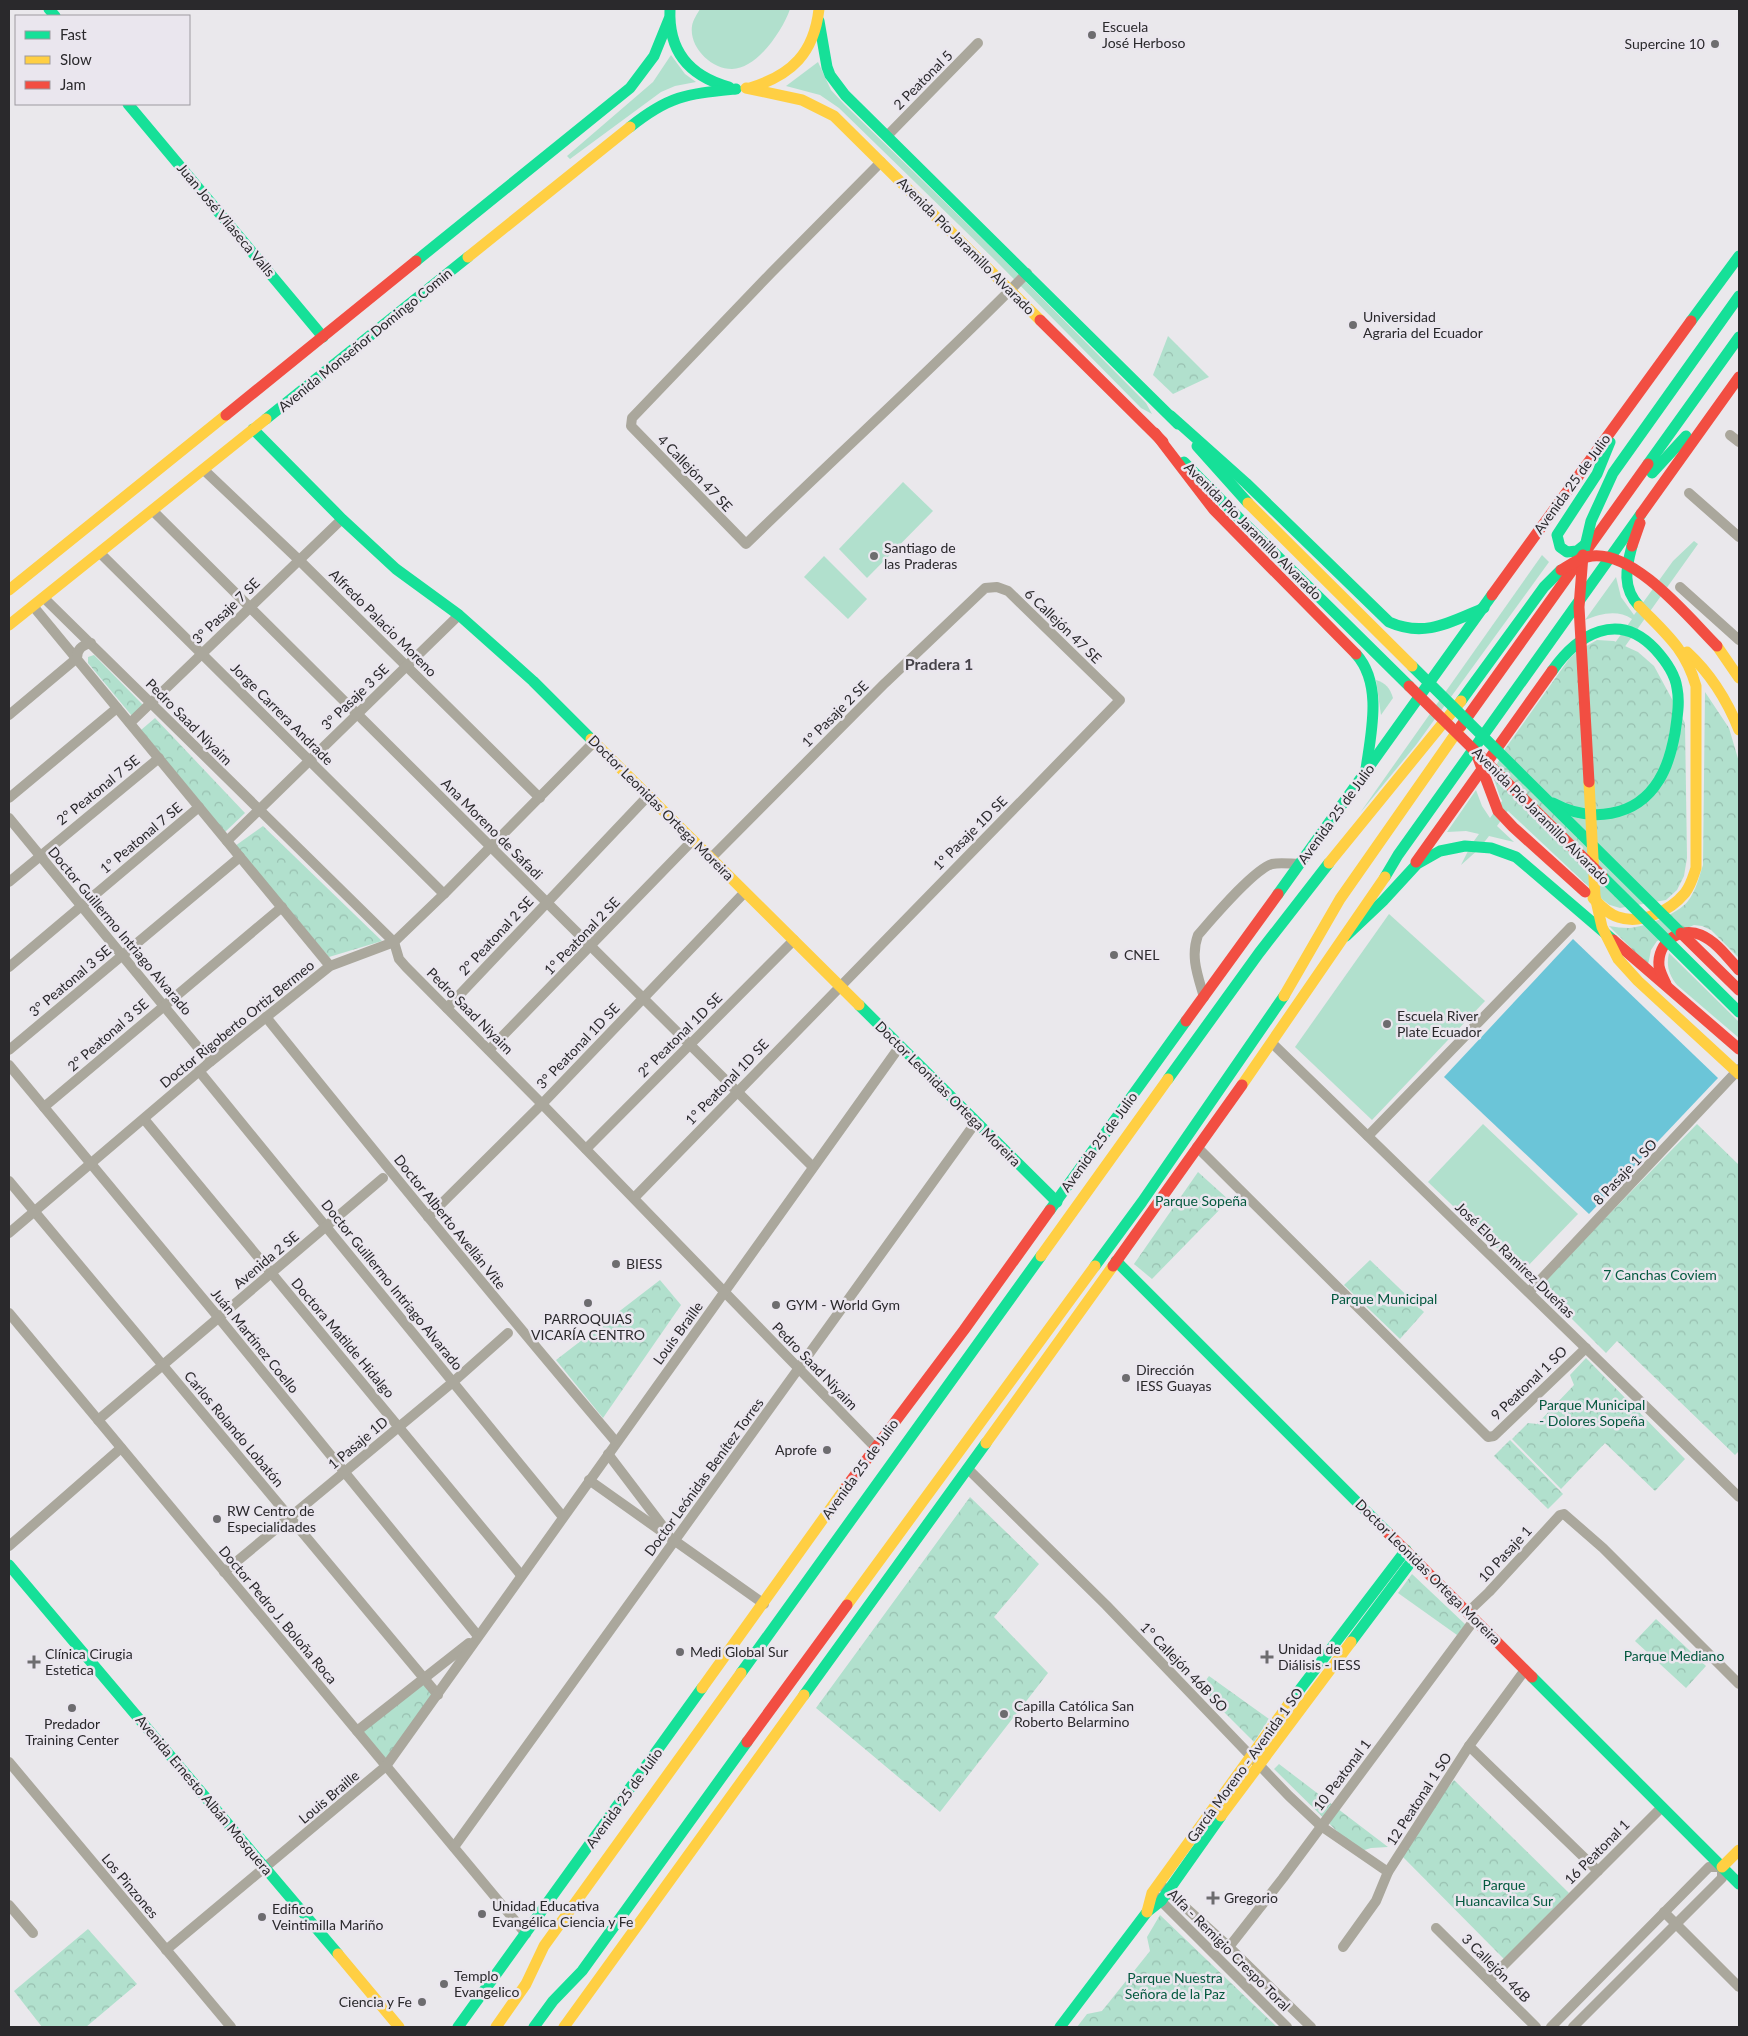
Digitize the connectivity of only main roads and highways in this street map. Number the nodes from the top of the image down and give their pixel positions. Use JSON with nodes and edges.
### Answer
{"nodes":[{"id":1,"x":819,"y":9,"type":"edge"},
{"id":2,"x":670,"y":14,"type":"edge"},
{"id":3,"x":819,"y":21,"type":"junction"},
{"id":4,"x":741,"y":89,"type":"junction"},
{"id":5,"x":129,"y":105,"type":"edge"},
{"id":6,"x":1739,"y":256,"type":"edge"},
{"id":7,"x":1739,"y":296,"type":"edge"},
{"id":8,"x":323,"y":337,"type":"junction"},
{"id":9,"x":1739,"y":337,"type":"edge"},
{"id":10,"x":1739,"y":377,"type":"edge"},
{"id":11,"x":1727,"y":392,"type":"junction"},
{"id":12,"x":1171,"y":416,"type":"junction"},
{"id":13,"x":1619,"y":419,"type":"junction"},
{"id":14,"x":254,"y":429,"type":"junction"},
{"id":15,"x":1155,"y":433,"type":"junction"},
{"id":16,"x":1647,"y":505,"type":"junction"},
{"id":17,"x":1609,"y":519,"type":"junction"},
{"id":18,"x":9,"y":590,"type":"edge"},
{"id":19,"x":1484,"y":608,"type":"junction"},
{"id":20,"x":9,"y":625,"type":"edge"},
{"id":21,"x":1676,"y":643,"type":"junction"},
{"id":22,"x":1739,"y":678,"type":"edge"},
{"id":23,"x":1739,"y":730,"type":"edge"},
{"id":24,"x":1471,"y":747,"type":"junction"},
{"id":25,"x":1365,"y":773,"type":"junction"},
{"id":26,"x":1544,"y":798,"type":"junction"},
{"id":27,"x":1300,"y":864,"type":"junction"},
{"id":28,"x":1403,"y":878,"type":"junction"},
{"id":29,"x":1346,"y":936,"type":"junction"},
{"id":30,"x":1259,"y":953,"type":"junction"},
{"id":31,"x":1739,"y":970,"type":"edge"},
{"id":32,"x":1739,"y":990,"type":"edge"},
{"id":33,"x":1672,"y":992,"type":"junction"},
{"id":34,"x":1280,"y":1003,"type":"junction"},
{"id":35,"x":1739,"y":1012,"type":"edge"},
{"id":36,"x":1739,"y":1049,"type":"edge"},
{"id":37,"x":1739,"y":1074,"type":"edge"},
{"id":38,"x":1056,"y":1202,"type":"junction"},
{"id":39,"x":1116,"y":1261,"type":"junction"},
{"id":40,"x":1012,"y":1297,"type":"junction"},
{"id":41,"x":964,"y":1330,"type":"junction"},
{"id":42,"x":858,"y":1472,"type":"junction"},
{"id":43,"x":936,"y":1484,"type":"junction"},
{"id":44,"x":826,"y":1553,"type":"junction"},
{"id":45,"x":1410,"y":1554,"type":"junction"},
{"id":46,"x":9,"y":1565,"type":"edge"},
{"id":47,"x":899,"y":1565,"type":"junction"},
{"id":48,"x":674,"y":1764,"type":"junction"},
{"id":49,"x":731,"y":1797,"type":"junction"},
{"id":50,"x":622,"y":1800,"type":"junction"},
{"id":51,"x":688,"y":1822,"type":"junction"},
{"id":52,"x":1739,"y":1850,"type":"edge"},
{"id":53,"x":1722,"y":1867,"type":"junction"},
{"id":54,"x":1739,"y":1884,"type":"edge"},
{"id":55,"x":1160,"y":1892,"type":"junction"},
{"id":56,"x":460,"y":2025,"type":"edge"},
{"id":57,"x":399,"y":2027,"type":"edge"},
{"id":58,"x":496,"y":2027,"type":"edge"},
{"id":59,"x":534,"y":2027,"type":"edge"},
{"id":60,"x":564,"y":2027,"type":"edge"},
{"id":61,"x":1060,"y":2027,"type":"edge"}],
"edges":[{"from":1,"to":3,"type":"main road"},
{"from":2,"to":4,"type":"main road"},
{"from":2,"to":8,"type":"main road","name":"Avenida Monseñor Domingo Comin"},
{"from":3,"to":4,"type":"main road"},
{"from":3,"to":12,"type":"main road","name":"Avenida Pío Jaramillo Alvarado"},
{"from":4,"to":14,"type":"main road","name":"Avenida Monseñor Domingo Comin"},
{"from":4,"to":15,"type":"main road","name":"Avenida Pío Jaramillo Alvarado"},
{"from":5,"to":8,"type":"main road","name":"Juan José Vilaseca Valls"},
{"from":6,"to":13,"type":"main road","name":"Avenida 25 de Julio"},
{"from":7,"to":37,"type":"main road","bridge":true},
{"from":8,"to":18,"type":"main road","name":"Avenida Monseñor Domingo Comin"},
{"from":9,"to":17,"type":"main road"},
{"from":10,"to":11,"type":"main road"},
{"from":11,"to":16,"type":"main road"},
{"from":11,"to":17,"type":"main road"},
{"from":12,"to":19,"type":"main road"},
{"from":12,"to":26,"type":"main road","name":"Avenida Pío Jaramillo Alvarado","bridge":true},
{"from":13,"to":17,"type":"main road"},
{"from":13,"to":19,"type":"main road","name":"Avenida 25 de Julio"},
{"from":14,"to":20,"type":"main road","name":"Avenida Monseñor Domingo Comin"},
{"from":14,"to":38,"type":"main road","name":"Doctor Leonidas Ortega Moreira"},
{"from":15,"to":24,"type":"main road","name":"Avenida Pío Jaramillo Alvarado","bridge":true},
{"from":15,"to":25,"type":"main road"},
{"from":16,"to":21,"type":"main road"},
{"from":16,"to":29,"type":"main road"},
{"from":17,"to":34,"type":"main road"},
{"from":19,"to":25,"type":"main road","name":"Avenida 25 de Julio"},
{"from":21,"to":23,"type":"main road"},
{"from":21,"to":24,"type":"main road","bridge":true},
{"from":22,"to":30,"type":"main road","name":"Avenida 25 de Julio","bridge":true},
{"from":24,"to":35,"type":"main road","name":"Avenida Pío Jaramillo Alvarado","bridge":true},
{"from":25,"to":27,"type":"main road","name":"Avenida 25 de Julio"},
{"from":26,"to":28,"type":"main road","bridge":true},
{"from":26,"to":32,"type":"main road","name":"Avenida Pío Jaramillo Alvarado","bridge":true},
{"from":27,"to":30,"type":"main road"},
{"from":27,"to":38,"type":"main road","name":"Avenida 25 de Julio"},
{"from":28,"to":29,"type":"main road"},
{"from":28,"to":33,"type":"main road"},
{"from":29,"to":34,"type":"main road"},
{"from":29,"to":39,"type":"main road"},
{"from":30,"to":40,"type":"main road","name":"Avenida 25 de Julio"},
{"from":31,"to":33,"type":"main road"},
{"from":33,"to":36,"type":"main road"},
{"from":34,"to":43,"type":"main road"},
{"from":38,"to":41,"type":"main road","name":"Avenida 25 de Julio"},
{"from":39,"to":45,"type":"main road","name":"Doctor Leonidas Ortega Moreira"},
{"from":39,"to":47,"type":"main road"},
{"from":40,"to":41,"type":"main road"},
{"from":40,"to":44,"type":"main road","name":"Avenida 25 de Julio"},
{"from":41,"to":42,"type":"main road","name":"Avenida 25 de Julio"},
{"from":42,"to":44,"type":"main road"},
{"from":42,"to":50,"type":"main road","name":"Avenida 25 de Julio"},
{"from":43,"to":47,"type":"main road"},
{"from":43,"to":51,"type":"main road"},
{"from":44,"to":48,"type":"main road","name":"Avenida 25 de Julio"},
{"from":45,"to":53,"type":"main road","name":"Doctor Leonidas Ortega Moreira"},
{"from":45,"to":55,"type":"main road","name":"García Moreno - Avenida 1 SO"},
{"from":45,"to":55,"type":"main road","name":"García Moreno - Avenida 1 SO"},
{"from":46,"to":57,"type":"main road","name":"Avenida Ernesto Albán Mosquera"},
{"from":47,"to":49,"type":"main road"},
{"from":48,"to":50,"type":"main road"},
{"from":48,"to":58,"type":"main road","name":"Avenida 25 de Julio"},
{"from":49,"to":51,"type":"main road"},
{"from":49,"to":60,"type":"main road"},
{"from":50,"to":56,"type":"main road","name":"Avenida 25 de Julio"},
{"from":51,"to":59,"type":"main road"},
{"from":52,"to":53,"type":"main road"},
{"from":53,"to":54,"type":"main road","name":"Doctor Leonidas Ortega Moreira"},
{"from":55,"to":61,"type":"main road","name":"García Moreno - Avenida 1 SO"}]}
